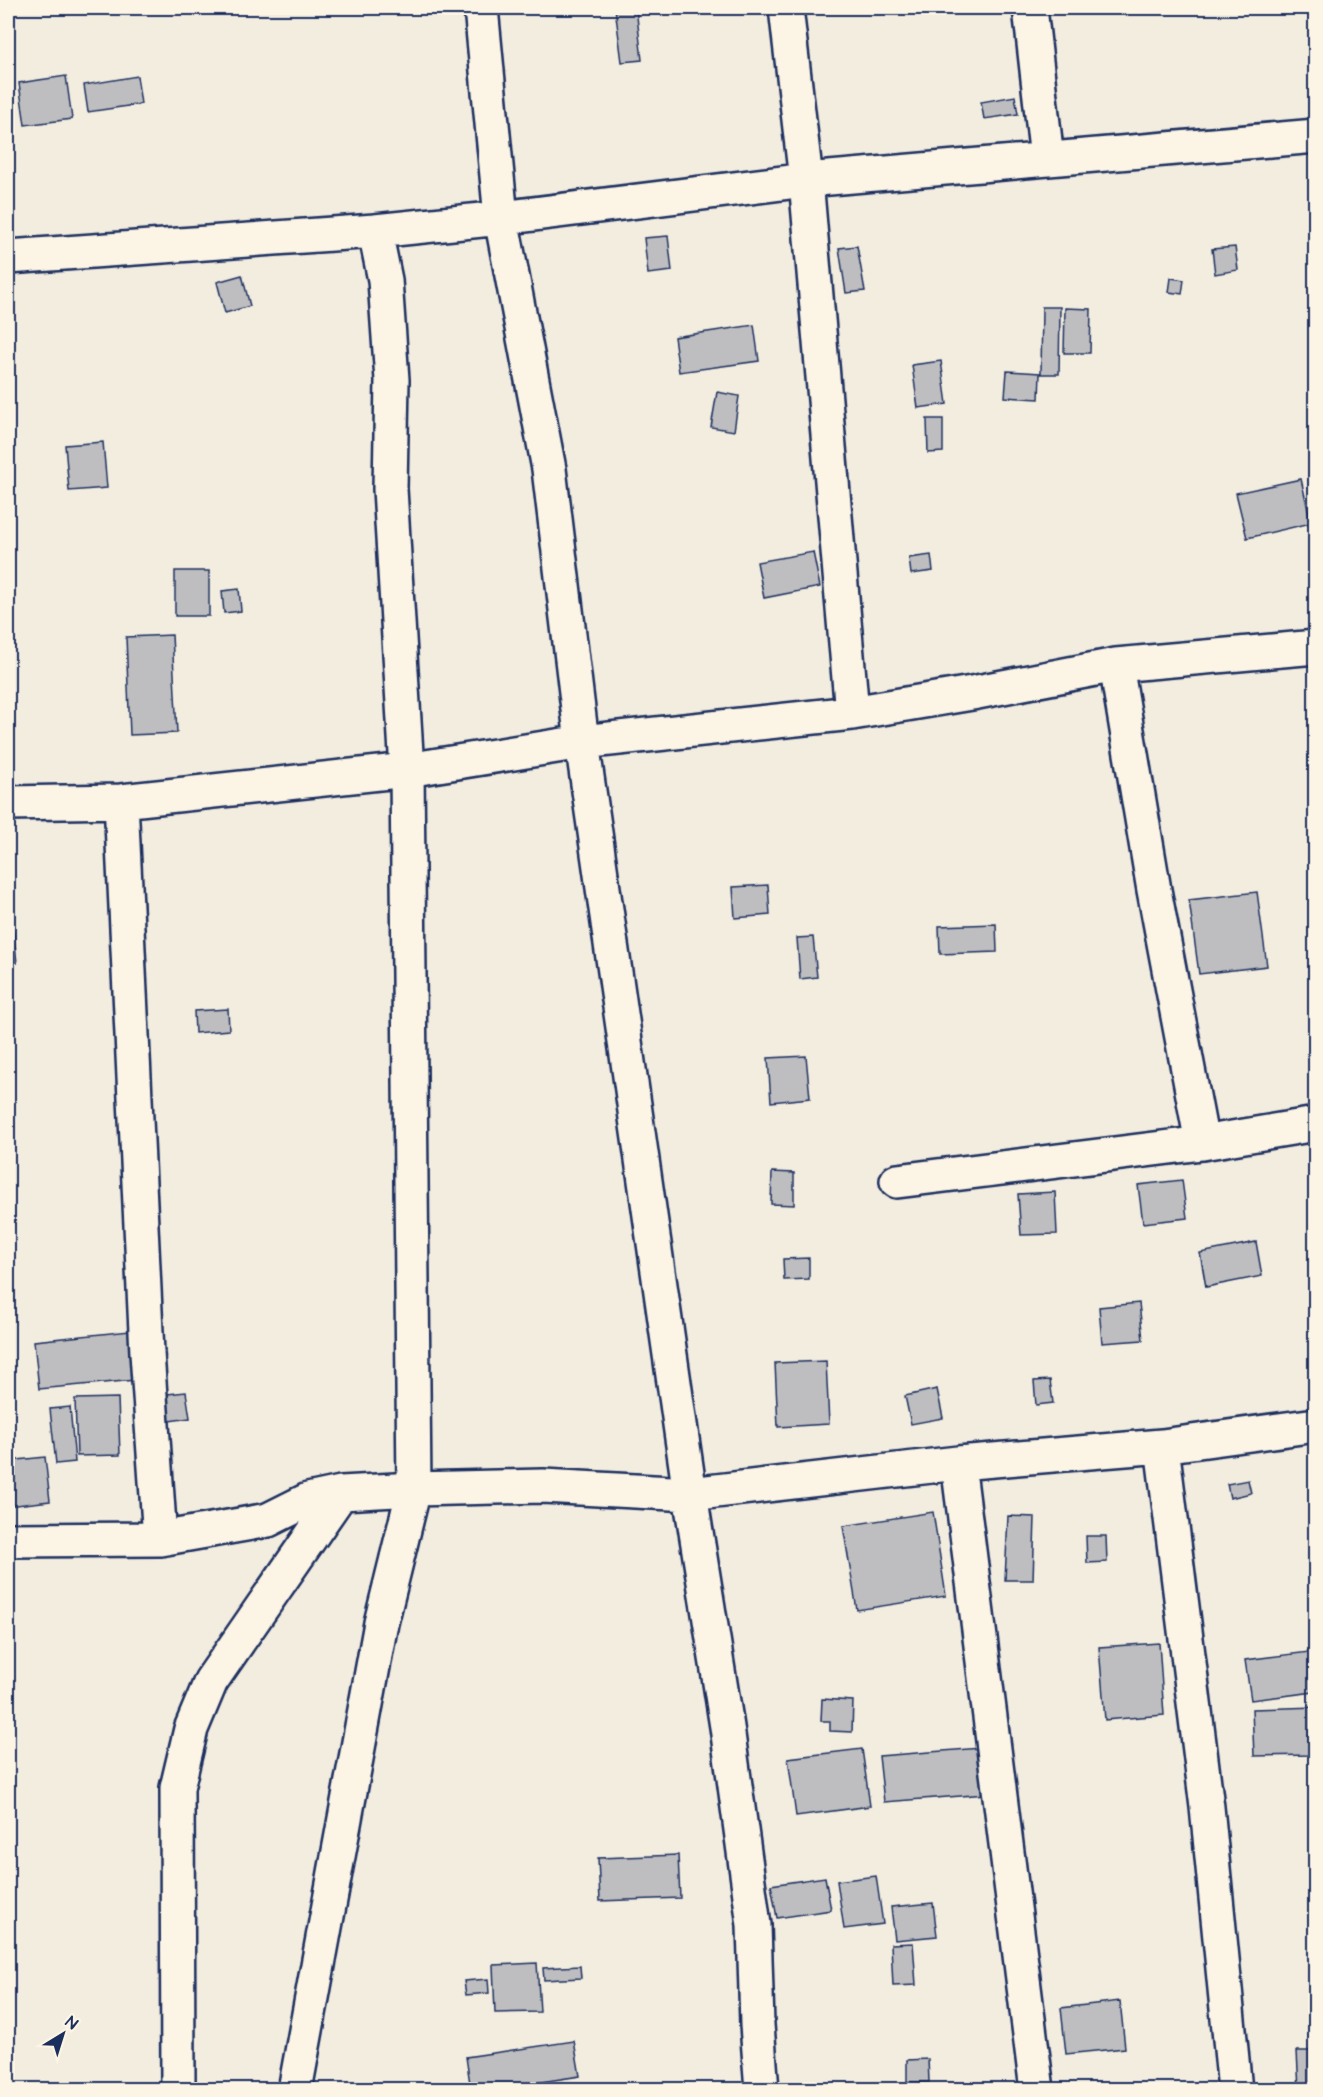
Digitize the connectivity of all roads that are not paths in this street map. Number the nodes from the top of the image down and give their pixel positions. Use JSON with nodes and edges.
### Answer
{"nodes":[{"id":1,"x":481,"y":8,"type":"edge"},
{"id":2,"x":786,"y":8,"type":"edge"},
{"id":3,"x":1030,"y":8,"type":"edge"},
{"id":4,"x":1316,"y":136,"type":"edge"},
{"id":5,"x":1047,"y":159,"type":"junction"},
{"id":6,"x":806,"y":180,"type":"junction"},
{"id":7,"x":501,"y":218,"type":"junction"},
{"id":8,"x":375,"y":231,"type":"junction"},
{"id":9,"x":8,"y":257,"type":"edge"},
{"id":10,"x":1316,"y":647,"type":"edge"},
{"id":11,"x":1116,"y":665,"type":"junction"},
{"id":12,"x":852,"y":713,"type":"junction"},
{"id":13,"x":582,"y":742,"type":"junction"},
{"id":14,"x":406,"y":770,"type":"junction"},
{"id":15,"x":121,"y":801,"type":"junction"},
{"id":16,"x":8,"y":803,"type":"edge"},
{"id":17,"x":1316,"y":1124,"type":"edge"},
{"id":18,"x":1202,"y":1143,"type":"junction"},
{"id":19,"x":897,"y":1181,"type":"dead end"},
{"id":20,"x":1316,"y":1425,"type":"edge"},
{"id":21,"x":1162,"y":1446,"type":"junction"},
{"id":22,"x":958,"y":1463,"type":"junction"},
{"id":23,"x":414,"y":1489,"type":"junction"},
{"id":24,"x":341,"y":1493,"type":"junction"},
{"id":25,"x":690,"y":1494,"type":"junction"},
{"id":26,"x":160,"y":1539,"type":"junction"},
{"id":27,"x":8,"y":1540,"type":"edge"},
{"id":28,"x":178,"y":2090,"type":"edge"},
{"id":29,"x":295,"y":2090,"type":"edge"},
{"id":30,"x":762,"y":2090,"type":"edge"},
{"id":31,"x":1037,"y":2090,"type":"edge"},
{"id":32,"x":1234,"y":2090,"type":"edge"}],
"edges":[{"from":1,"to":7,"type":"street"},
{"from":2,"to":6,"type":"street"},
{"from":3,"to":5,"type":"street"},
{"from":4,"to":5,"type":"street"},
{"from":5,"to":6,"type":"street"},
{"from":6,"to":7,"type":"street"},
{"from":6,"to":12,"type":"street"},
{"from":7,"to":8,"type":"street"},
{"from":7,"to":13,"type":"street"},
{"from":8,"to":9,"type":"street"},
{"from":8,"to":14,"type":"street"},
{"from":10,"to":11,"type":"street"},
{"from":11,"to":12,"type":"street"},
{"from":11,"to":18,"type":"street"},
{"from":12,"to":13,"type":"street"},
{"from":13,"to":14,"type":"street"},
{"from":13,"to":25,"type":"street"},
{"from":14,"to":15,"type":"street"},
{"from":14,"to":23,"type":"street"},
{"from":15,"to":16,"type":"street"},
{"from":15,"to":26,"type":"street"},
{"from":17,"to":18,"type":"street"},
{"from":18,"to":19,"type":"street"},
{"from":20,"to":21,"type":"street"},
{"from":21,"to":22,"type":"street"},
{"from":21,"to":32,"type":"street"},
{"from":22,"to":25,"type":"street"},
{"from":22,"to":31,"type":"street"},
{"from":23,"to":24,"type":"street"},
{"from":23,"to":25,"type":"street"},
{"from":23,"to":29,"type":"street"},
{"from":24,"to":26,"type":"street"},
{"from":24,"to":28,"type":"street"},
{"from":25,"to":30,"type":"street"},
{"from":26,"to":27,"type":"street"}]}
